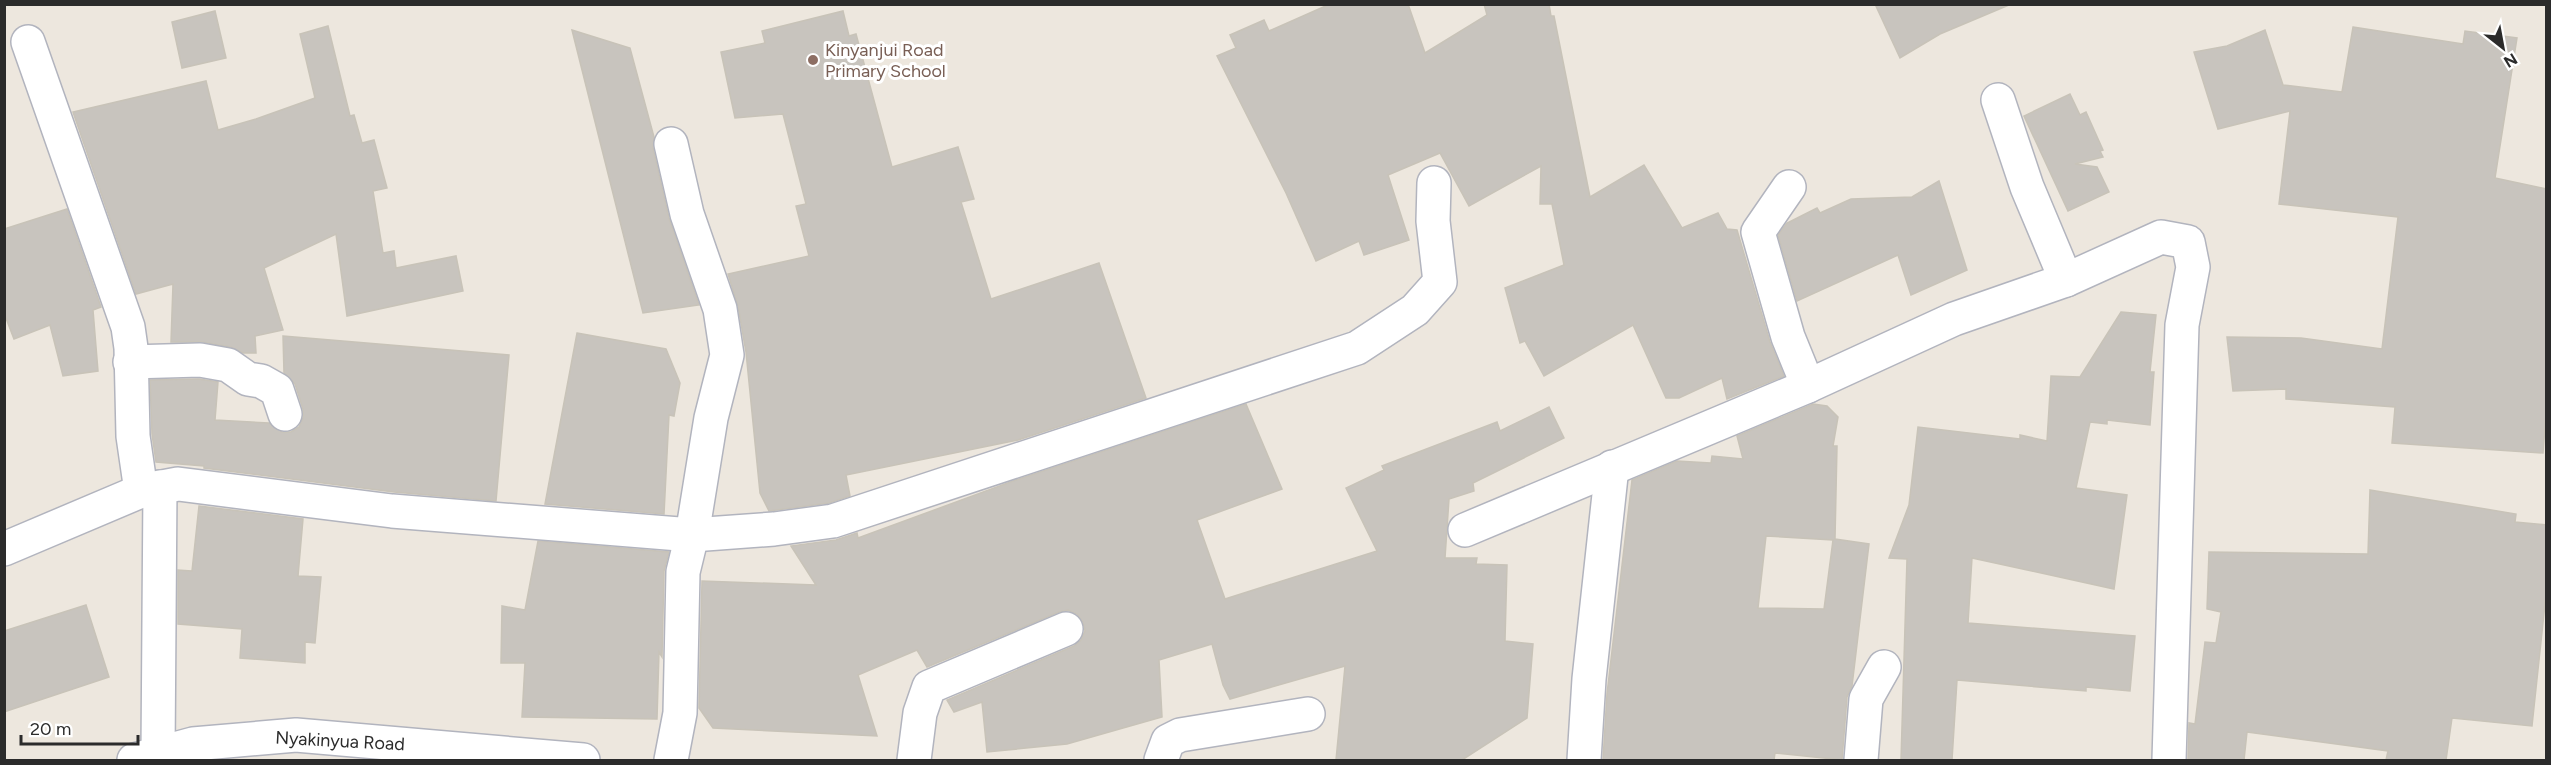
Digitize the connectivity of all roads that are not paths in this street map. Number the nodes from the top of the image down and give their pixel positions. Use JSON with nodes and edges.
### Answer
{"nodes":[{"id":1,"x":28,"y":42,"type":"dead end"},
{"id":2,"x":1998,"y":100,"type":"dead end"},
{"id":3,"x":671,"y":144,"type":"dead end"},
{"id":4,"x":1434,"y":183,"type":"dead end"},
{"id":5,"x":1789,"y":187,"type":"dead end"},
{"id":6,"x":2066,"y":280,"type":"junction"},
{"id":7,"x":130,"y":362,"type":"junction"},
{"id":8,"x":1808,"y":386,"type":"junction"},
{"id":9,"x":285,"y":414,"type":"dead end"},
{"id":10,"x":1612,"y":467,"type":"junction"},
{"id":11,"x":150,"y":489,"type":"junction"},
{"id":12,"x":1465,"y":530,"type":"dead end"},
{"id":13,"x":692,"y":535,"type":"junction"},
{"id":14,"x":4,"y":549,"type":"edge"},
{"id":15,"x":1066,"y":629,"type":"dead end"},
{"id":16,"x":1884,"y":667,"type":"dead end"},
{"id":17,"x":1308,"y":714,"type":"dead end"},
{"id":18,"x":146,"y":757,"type":"edge"},
{"id":19,"x":583,"y":760,"type":"edge"},
{"id":20,"x":670,"y":760,"type":"edge"},
{"id":21,"x":914,"y":760,"type":"edge"},
{"id":22,"x":1161,"y":760,"type":"edge"},
{"id":23,"x":1584,"y":760,"type":"edge"},
{"id":24,"x":1860,"y":760,"type":"edge"},
{"id":25,"x":2169,"y":760,"type":"edge"}],
"edges":[{"from":1,"to":7,"type":"street"},
{"from":2,"to":6,"type":"street"},
{"from":3,"to":13,"type":"street"},
{"from":4,"to":13,"type":"street"},
{"from":5,"to":8,"type":"street"},
{"from":6,"to":8,"type":"street"},
{"from":6,"to":25,"type":"street"},
{"from":7,"to":9,"type":"street"},
{"from":7,"to":11,"type":"street"},
{"from":8,"to":10,"type":"street"},
{"from":10,"to":12,"type":"street"},
{"from":10,"to":23,"type":"street"},
{"from":11,"to":13,"type":"street"},
{"from":11,"to":14,"type":"street"},
{"from":11,"to":18,"type":"street"},
{"from":13,"to":20,"type":"street"},
{"from":15,"to":21,"type":"street"},
{"from":16,"to":24,"type":"street"},
{"from":17,"to":22,"type":"street"},
{"from":18,"to":19,"type":"street","name":"Nyakinyua Road"}]}
